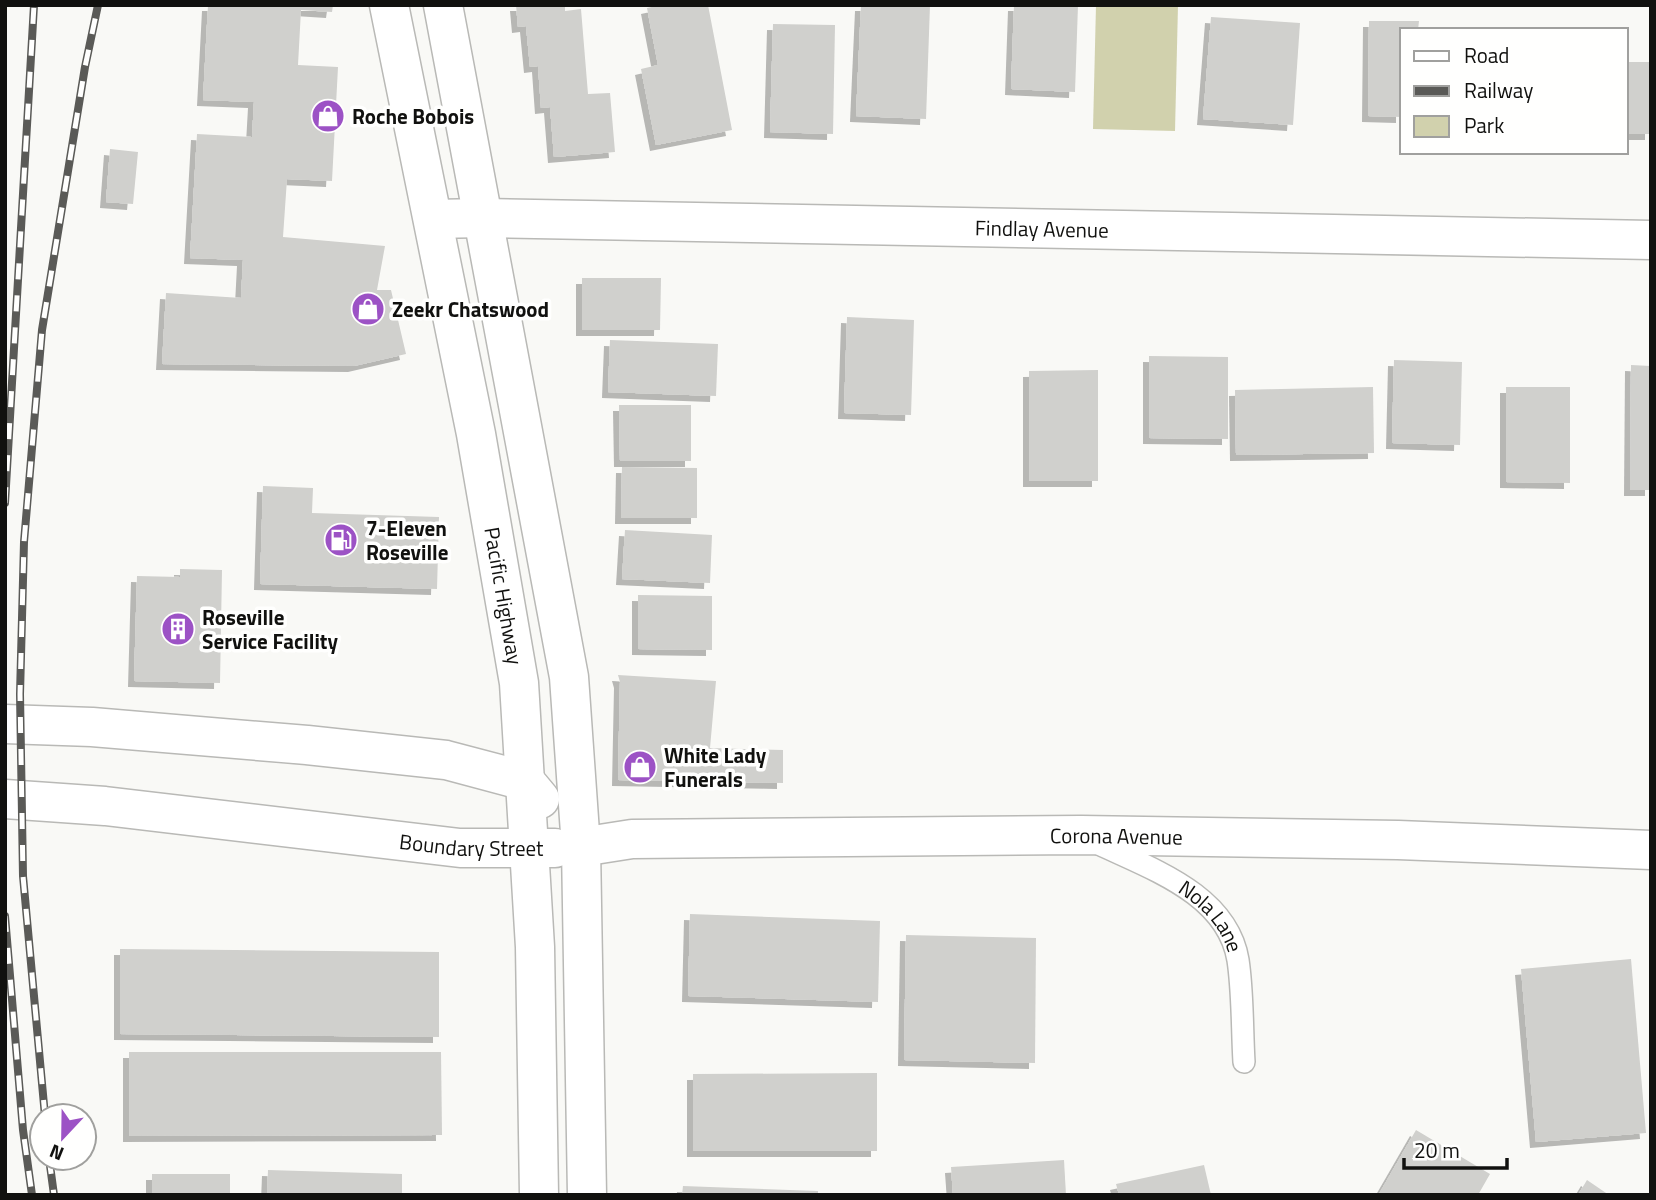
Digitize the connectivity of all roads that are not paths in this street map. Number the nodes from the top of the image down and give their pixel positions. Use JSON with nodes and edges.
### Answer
{"nodes":[{"id":1,"x":389,"y":5,"type":"edge"},
{"id":2,"x":443,"y":5,"type":"edge"},
{"id":3,"x":484,"y":218,"type":"junction"},
{"id":4,"x":433,"y":219,"type":"junction"},
{"id":5,"x":1651,"y":240,"type":"edge"},
{"id":6,"x":5,"y":724,"type":"edge"},
{"id":7,"x":525,"y":781,"type":"junction"},
{"id":8,"x":5,"y":799,"type":"edge"},
{"id":9,"x":1081,"y":835,"type":"junction"},
{"id":10,"x":581,"y":846,"type":"junction"},
{"id":11,"x":531,"y":849,"type":"junction"},
{"id":12,"x":1651,"y":849,"type":"edge"},
{"id":13,"x":1244,"y":1062,"type":"dead end"},
{"id":14,"x":539,"y":1195,"type":"edge"},
{"id":15,"x":587,"y":1195,"type":"edge"}],
"edges":[{"from":1,"to":4,"type":"main road","name":"Pacific Highway"},
{"from":2,"to":3,"type":"main road"},
{"from":3,"to":4,"type":"main road","name":"Findlay Avenue"},
{"from":3,"to":5,"type":"main road","name":"Findlay Avenue"},
{"from":3,"to":10,"type":"main road"},
{"from":4,"to":7,"type":"main road","name":"Pacific Highway"},
{"from":6,"to":7,"type":"main road"},
{"from":7,"to":10,"type":"main road","name":"Boundary Street"},
{"from":7,"to":11,"type":"main road","name":"Pacific Highway"},
{"from":8,"to":11,"type":"main road","name":"Boundary Street"},
{"from":9,"to":10,"type":"main road","name":"Corona Avenue"},
{"from":9,"to":12,"type":"main road","name":"Corona Avenue"},
{"from":9,"to":13,"type":"lane","name":"Nola Lane"},
{"from":10,"to":11,"type":"main road","name":"Boundary Street"},
{"from":10,"to":15,"type":"main road"},
{"from":11,"to":14,"type":"main road","name":"Pacific Highway"}]}
